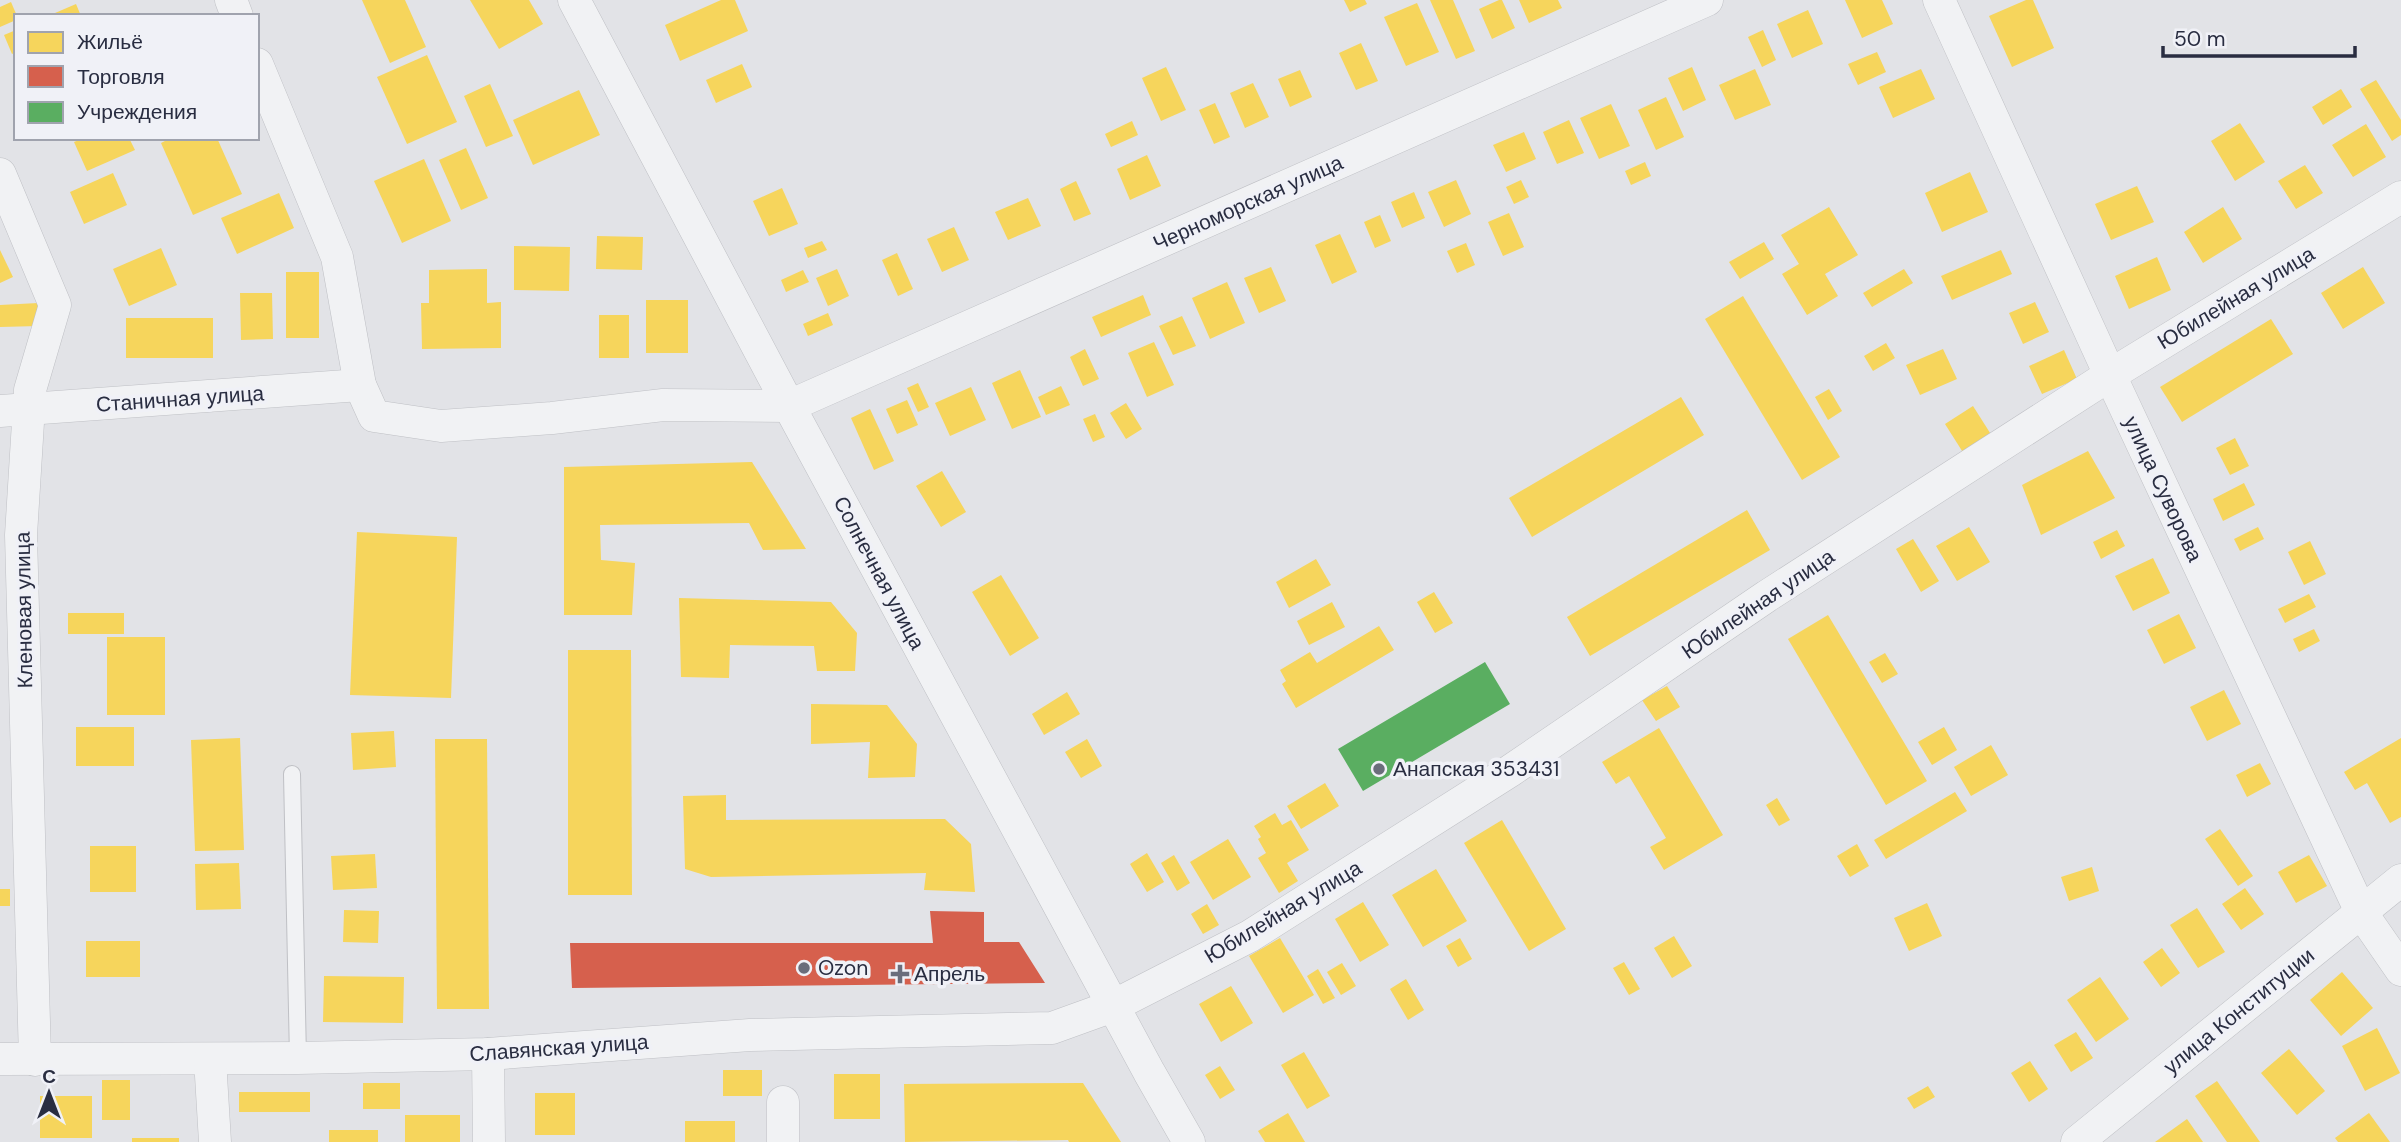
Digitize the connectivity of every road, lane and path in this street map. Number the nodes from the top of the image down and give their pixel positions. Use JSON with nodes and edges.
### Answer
{"nodes":[{"id":1,"x":574,"y":0,"type":"edge"},
{"id":2,"x":1707,"y":0,"type":"edge"},
{"id":3,"x":1939,"y":0,"type":"edge"},
{"id":4,"x":259,"y":69,"type":"edge"},
{"id":5,"x":0,"y":174,"type":"edge"},
{"id":6,"x":2401,"y":197,"type":"edge"},
{"id":7,"x":2110,"y":375,"type":"junction"},
{"id":8,"x":360,"y":386,"type":"junction"},
{"id":9,"x":789,"y":406,"type":"junction"},
{"id":10,"x":14,"y":410,"type":"edge"},
{"id":11,"x":292,"y":774,"type":"dead end"},
{"id":12,"x":2401,"y":880,"type":"edge"},
{"id":13,"x":2361,"y":912,"type":"junction"},
{"id":14,"x":2401,"y":970,"type":"edge"},
{"id":15,"x":1113,"y":1006,"type":"junction"},
{"id":16,"x":488,"y":1054,"type":"junction"},
{"id":17,"x":298,"y":1058,"type":"junction"},
{"id":18,"x":0,"y":1059,"type":"edge"},
{"id":19,"x":210,"y":1059,"type":"junction"},
{"id":20,"x":35,"y":1060,"type":"junction"},
{"id":21,"x":783,"y":1102,"type":"dead end"},
{"id":22,"x":215,"y":1142,"type":"edge"},
{"id":23,"x":489,"y":1142,"type":"edge"},
{"id":24,"x":783,"y":1142,"type":"edge"},
{"id":25,"x":1189,"y":1142,"type":"edge"},
{"id":26,"x":2077,"y":1142,"type":"edge"}],
"edges":[{"from":1,"to":9,"type":"street","name":"Солнечная улица"},
{"from":2,"to":9,"type":"street","name":"Черноморская улица"},
{"from":3,"to":7,"type":"street","name":"улица Суворова"},
{"from":4,"to":8,"type":"street"},
{"from":5,"to":10,"type":"street","name":"Кленовая улица"},
{"from":6,"to":7,"type":"street","name":"Юбилейная улица"},
{"from":7,"to":13,"type":"street","name":"улица Суворова"},
{"from":7,"to":15,"type":"street","name":"Юбилейная улица"},
{"from":8,"to":9,"type":"street"},
{"from":8,"to":10,"type":"street","name":"Станичная улица"},
{"from":9,"to":15,"type":"street","name":"Солнечная улица"},
{"from":10,"to":20,"type":"street","name":"Кленовая улица"},
{"from":11,"to":17,"type":"lane"},
{"from":12,"to":13,"type":"street","name":"улица Конституции"},
{"from":13,"to":14,"type":"street","name":"улица Суворова"},
{"from":13,"to":26,"type":"street","name":"улица Конституции"},
{"from":15,"to":16,"type":"street","name":"Славянская улица"},
{"from":15,"to":25,"type":"street","name":"Солнечная улица"},
{"from":16,"to":17,"type":"street","name":"Славянская улица"},
{"from":16,"to":23,"type":"street"},
{"from":17,"to":19,"type":"street","name":"Славянская улица"},
{"from":18,"to":20,"type":"street","name":"Славянская улица"},
{"from":19,"to":20,"type":"street","name":"Славянская улица"},
{"from":19,"to":22,"type":"street"},
{"from":21,"to":24,"type":"street"}]}
